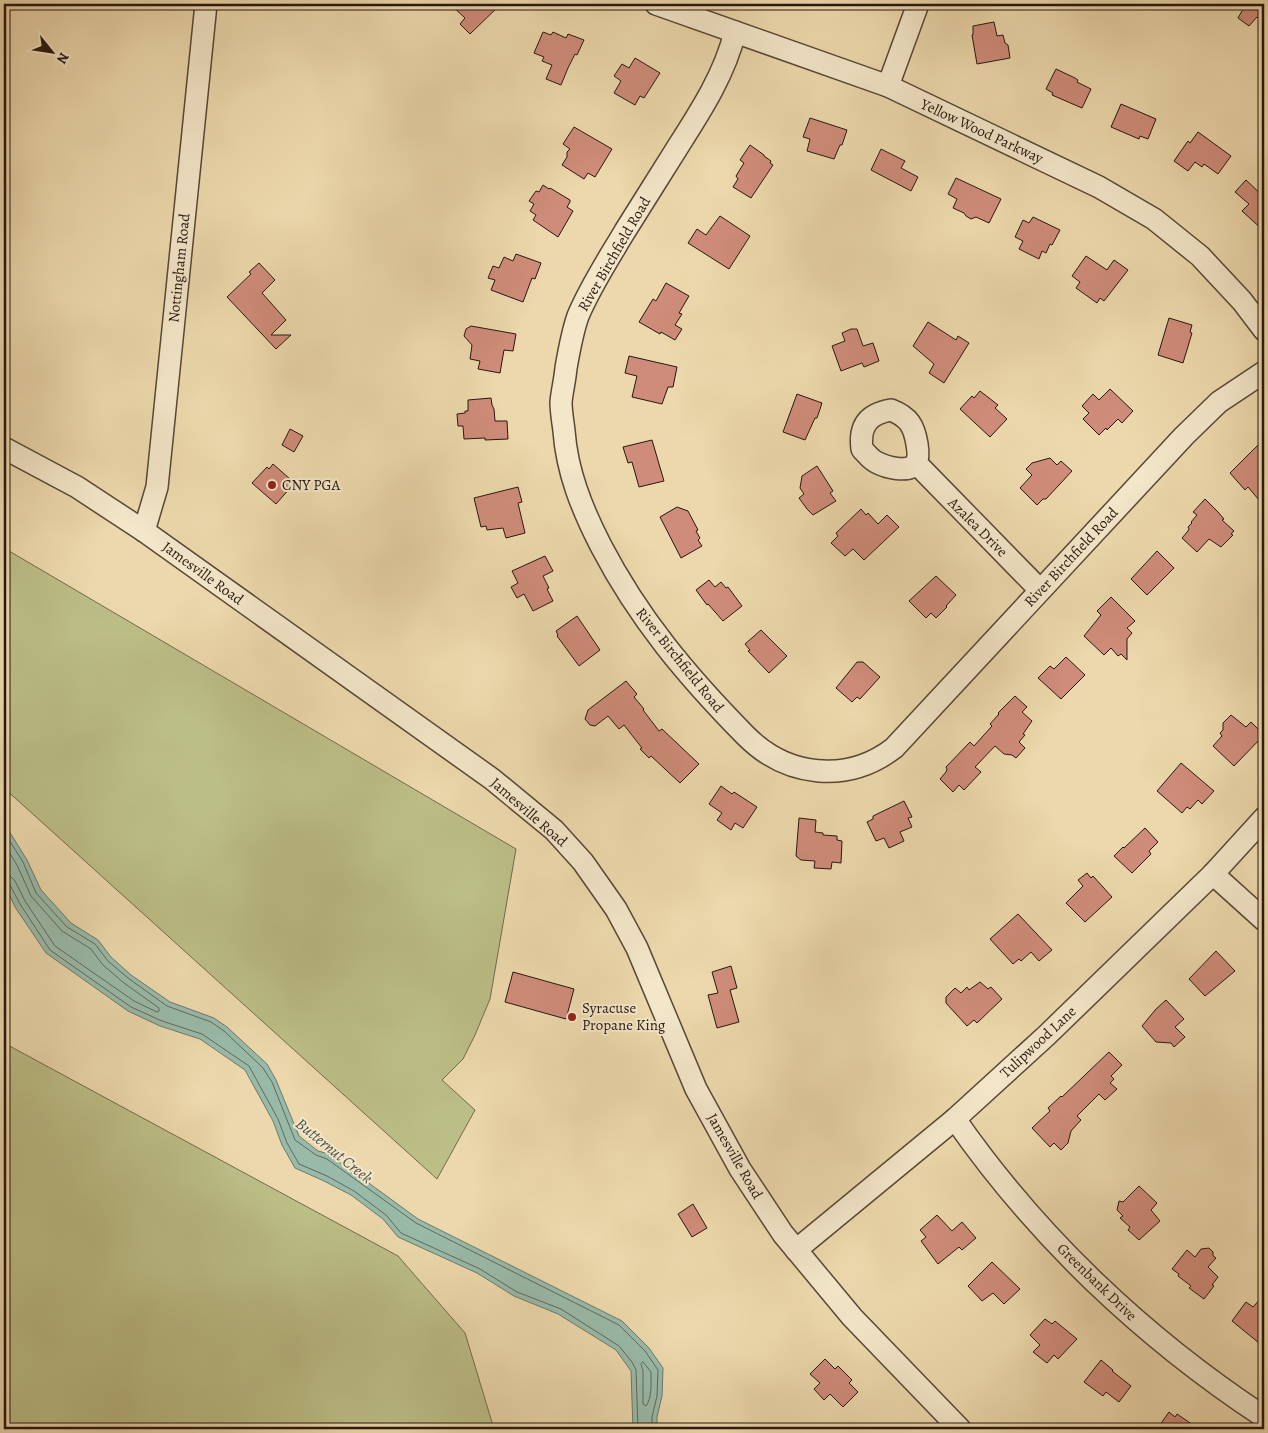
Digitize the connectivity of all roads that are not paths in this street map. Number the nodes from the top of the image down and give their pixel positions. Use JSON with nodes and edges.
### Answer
{"nodes":[{"id":1,"x":206,"y":4,"type":"edge"},
{"id":2,"x":656,"y":4,"type":"edge"},
{"id":3,"x":918,"y":4,"type":"edge"},
{"id":4,"x":735,"y":32,"type":"junction"},
{"id":5,"x":888,"y":86,"type":"junction"},
{"id":6,"x":1264,"y":330,"type":"edge"},
{"id":7,"x":1264,"y":372,"type":"edge"},
{"id":8,"x":4,"y":448,"type":"edge"},
{"id":9,"x":916,"y":463,"type":"dead end"},
{"id":10,"x":144,"y":531,"type":"junction"},
{"id":11,"x":1040,"y":590,"type":"junction"},
{"id":12,"x":1264,"y":818,"type":"edge"},
{"id":13,"x":1213,"y":874,"type":"junction"},
{"id":14,"x":1264,"y":920,"type":"edge"},
{"id":15,"x":955,"y":1119,"type":"junction"},
{"id":16,"x":796,"y":1250,"type":"junction"},
{"id":17,"x":1264,"y":1417,"type":"edge"},
{"id":18,"x":960,"y":1429,"type":"edge"}],
"edges":[{"from":1,"to":10,"type":"street","name":"Nottingham Road"},
{"from":2,"to":4,"type":"street","name":"Yellow Wood Parkway"},
{"from":3,"to":5,"type":"street"},
{"from":4,"to":5,"type":"street","name":"Yellow Wood Parkway"},
{"from":4,"to":11,"type":"street","name":"River Birchfield Road"},
{"from":5,"to":6,"type":"street","name":"Yellow Wood Parkway"},
{"from":7,"to":11,"type":"street","name":"River Birchfield Road"},
{"from":8,"to":10,"type":"street","name":"Jamesville Road"},
{"from":9,"to":11,"type":"street","name":"Azalea Drive"},
{"from":10,"to":16,"type":"street","name":"Jamesville Road"},
{"from":12,"to":13,"type":"street","name":"Tulipwood Lane"},
{"from":13,"to":14,"type":"street"},
{"from":13,"to":15,"type":"street","name":"Tulipwood Lane"},
{"from":15,"to":16,"type":"street","name":"Tulipwood Lane"},
{"from":15,"to":17,"type":"street","name":"Greenbank Drive"},
{"from":16,"to":18,"type":"street","name":"Jamesville Road"}]}
